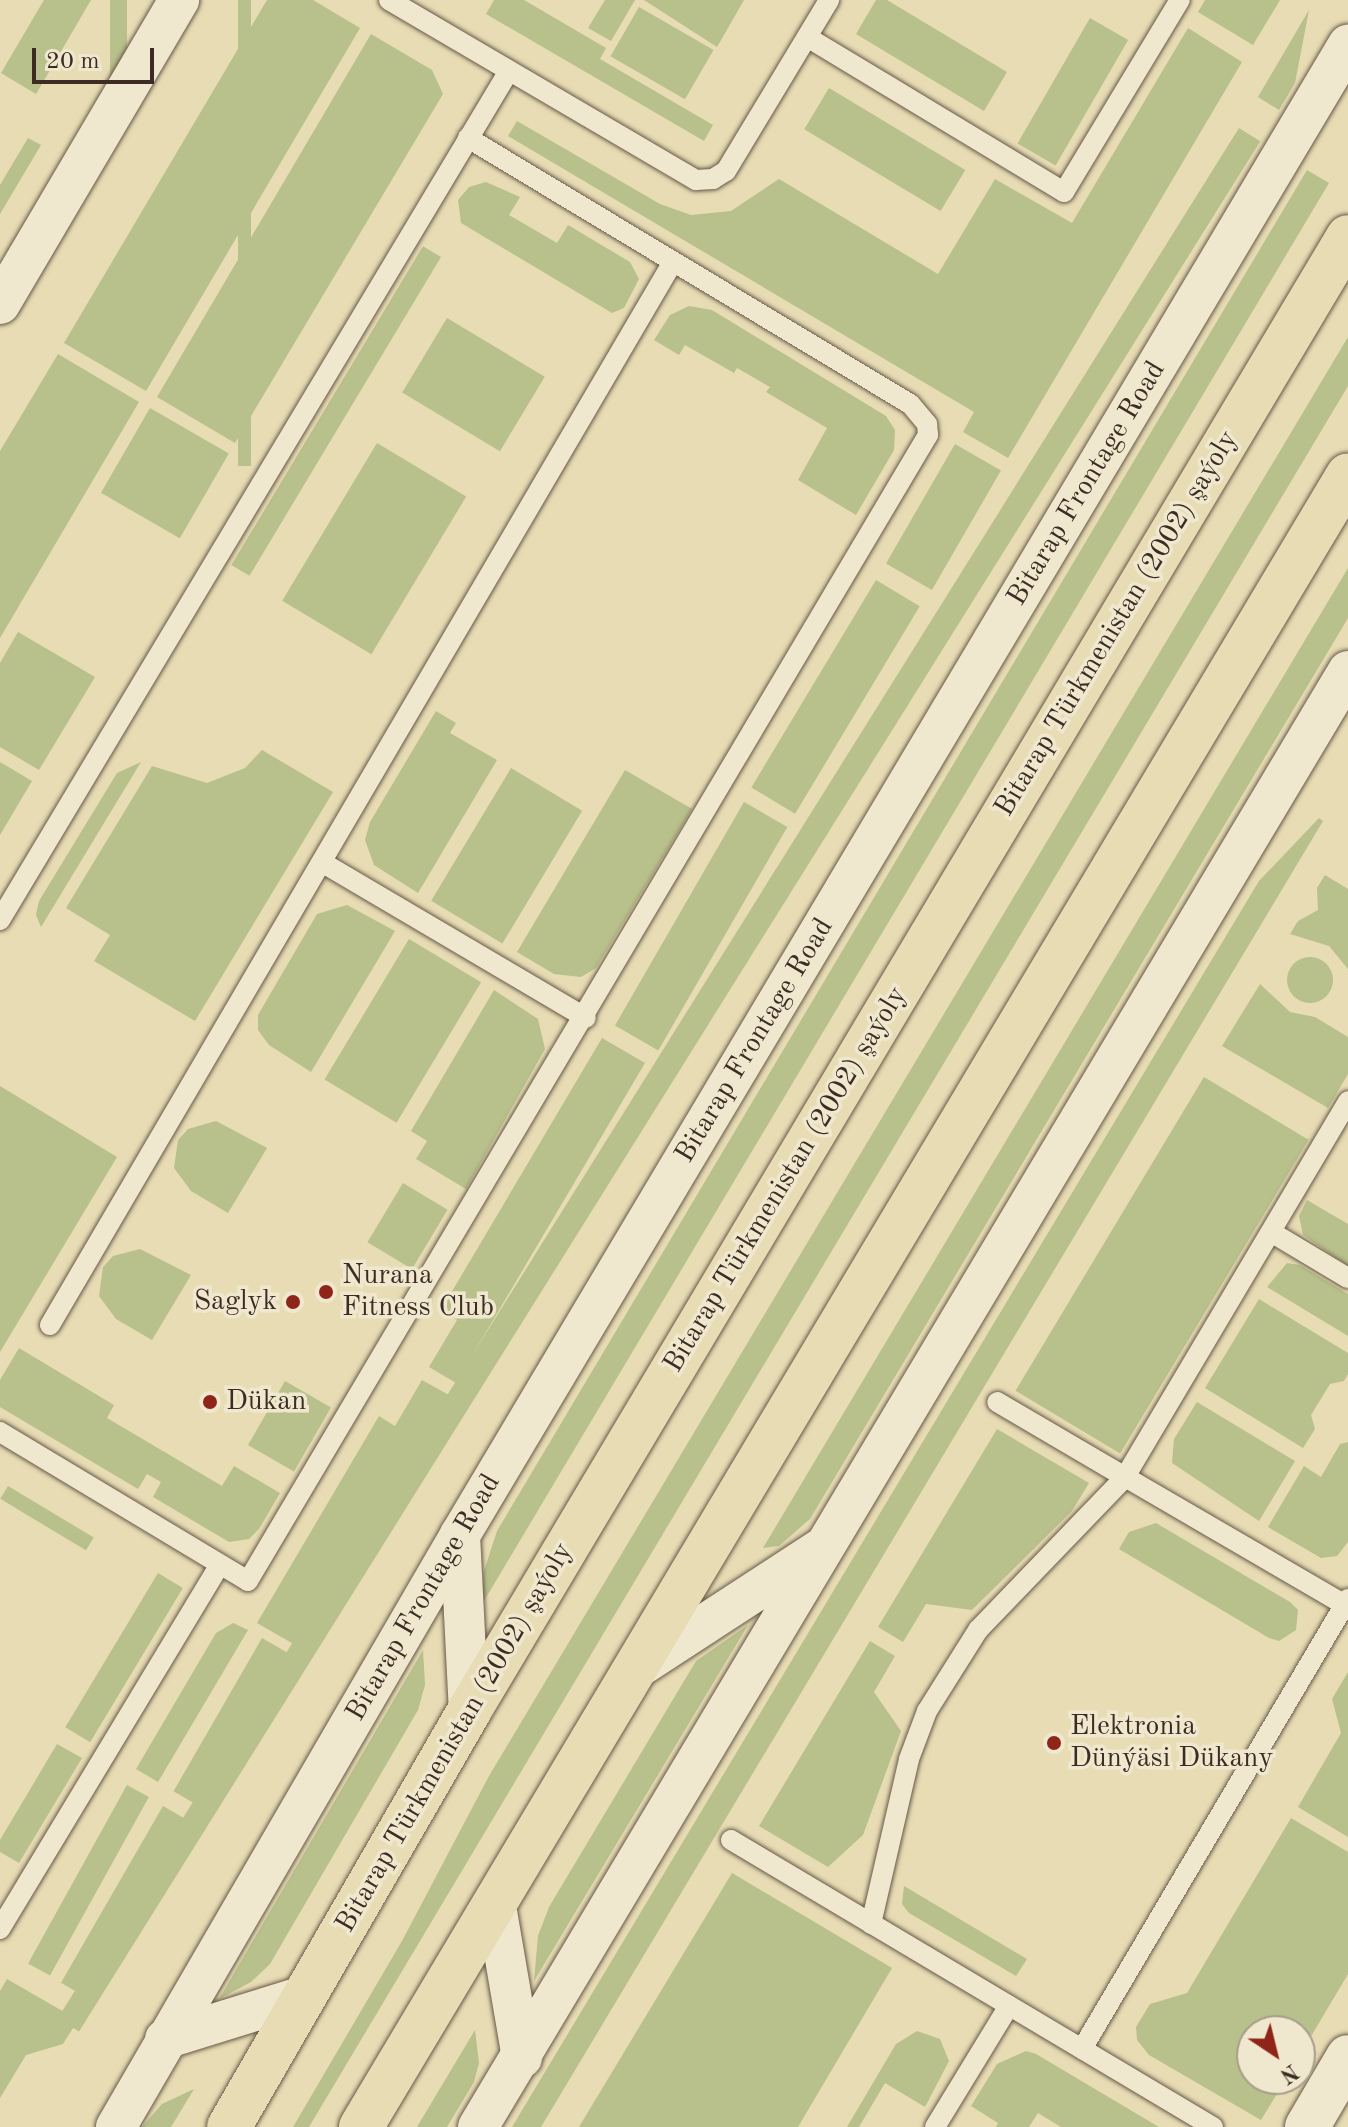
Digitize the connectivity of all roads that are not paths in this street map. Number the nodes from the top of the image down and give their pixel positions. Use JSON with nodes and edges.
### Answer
{"nodes":[{"id":1,"x":179,"y":0,"type":"edge"},
{"id":2,"x":389,"y":0,"type":"edge"},
{"id":3,"x":829,"y":0,"type":"edge"},
{"id":4,"x":1180,"y":0,"type":"edge"},
{"id":5,"x":807,"y":37,"type":"junction"},
{"id":6,"x":1348,"y":45,"type":"edge"},
{"id":7,"x":509,"y":71,"type":"junction"},
{"id":8,"x":468,"y":138,"type":"junction"},
{"id":9,"x":1348,"y":237,"type":"edge"},
{"id":10,"x":673,"y":262,"type":"junction"},
{"id":11,"x":0,"y":304,"type":"edge"},
{"id":12,"x":1348,"y":475,"type":"edge"},
{"id":13,"x":1348,"y":671,"type":"edge"},
{"id":14,"x":323,"y":863,"type":"junction"},
{"id":15,"x":0,"y":920,"type":"edge"},
{"id":16,"x":586,"y":1018,"type":"junction"},
{"id":17,"x":1348,"y":1101,"type":"edge"},
{"id":18,"x":1271,"y":1232,"type":"junction"},
{"id":19,"x":1348,"y":1278,"type":"edge"},
{"id":20,"x":50,"y":1325,"type":"dead end"},
{"id":21,"x":997,"y":1402,"type":"dead end"},
{"id":22,"x":0,"y":1432,"type":"edge"},
{"id":23,"x":1125,"y":1477,"type":"junction"},
{"id":24,"x":460,"y":1535,"type":"junction"},
{"id":25,"x":830,"y":1542,"type":"junction"},
{"id":26,"x":220,"y":1565,"type":"junction"},
{"id":27,"x":1346,"y":1602,"type":"edge"},
{"id":28,"x":639,"y":1667,"type":"junction"},
{"id":29,"x":469,"y":1711,"type":"junction"},
{"id":30,"x":731,"y":1840,"type":"dead end"},
{"id":31,"x":495,"y":1900,"type":"junction"},
{"id":32,"x":871,"y":1924,"type":"junction"},
{"id":33,"x":0,"y":1929,"type":"edge"},
{"id":34,"x":306,"y":1995,"type":"junction"},
{"id":35,"x":1009,"y":2006,"type":"junction"},
{"id":36,"x":165,"y":2039,"type":"junction"},
{"id":37,"x":1082,"y":2049,"type":"junction"},
{"id":38,"x":1348,"y":2057,"type":"edge"},
{"id":39,"x":522,"y":2058,"type":"junction"},
{"id":40,"x":116,"y":2127,"type":"edge"},
{"id":41,"x":229,"y":2127,"type":"edge"},
{"id":42,"x":361,"y":2127,"type":"edge"},
{"id":43,"x":478,"y":2127,"type":"edge"},
{"id":44,"x":935,"y":2127,"type":"edge"},
{"id":45,"x":1213,"y":2127,"type":"edge"},
{"id":46,"x":1307,"y":2127,"type":"edge"}],
"edges":[{"from":1,"to":11,"type":"street"},
{"from":2,"to":7,"type":"lane"},
{"from":3,"to":5,"type":"lane"},
{"from":4,"to":5,"type":"lane"},
{"from":5,"to":7,"type":"lane"},
{"from":6,"to":24,"type":"street","name":"Bitarap Frontage Road"},
{"from":7,"to":8,"type":"lane"},
{"from":8,"to":10,"type":"lane"},
{"from":8,"to":15,"type":"lane"},
{"from":9,"to":29,"type":"main road","name":"Bitarap Türkmenistan (2002) şaýoly"},
{"from":10,"to":14,"type":"lane"},
{"from":10,"to":16,"type":"lane"},
{"from":12,"to":28,"type":"main road"},
{"from":13,"to":25,"type":"street"},
{"from":14,"to":16,"type":"lane"},
{"from":14,"to":20,"type":"lane"},
{"from":16,"to":26,"type":"lane"},
{"from":17,"to":18,"type":"lane"},
{"from":18,"to":19,"type":"lane"},
{"from":18,"to":23,"type":"lane"},
{"from":21,"to":23,"type":"lane"},
{"from":22,"to":26,"type":"lane"},
{"from":23,"to":27,"type":"lane"},
{"from":23,"to":32,"type":"lane"},
{"from":24,"to":29,"type":"street"},
{"from":24,"to":36,"type":"street","name":"Bitarap Frontage Road"},
{"from":25,"to":28,"type":"street"},
{"from":25,"to":39,"type":"street"},
{"from":26,"to":33,"type":"lane"},
{"from":27,"to":37,"type":"lane"},
{"from":28,"to":31,"type":"main road"},
{"from":29,"to":34,"type":"main road","name":"Bitarap Türkmenistan (2002) şaýoly"},
{"from":30,"to":32,"type":"lane"},
{"from":31,"to":39,"type":"street"},
{"from":31,"to":42,"type":"main road"},
{"from":32,"to":35,"type":"lane"},
{"from":34,"to":36,"type":"street"},
{"from":34,"to":41,"type":"main road","name":"Bitarap Türkmenistan (2002) şaýoly"},
{"from":35,"to":37,"type":"lane"},
{"from":35,"to":44,"type":"lane"},
{"from":36,"to":40,"type":"street","name":"Bitarap Frontage Road"},
{"from":37,"to":45,"type":"lane"},
{"from":38,"to":46,"type":"street"},
{"from":39,"to":43,"type":"street"}]}
